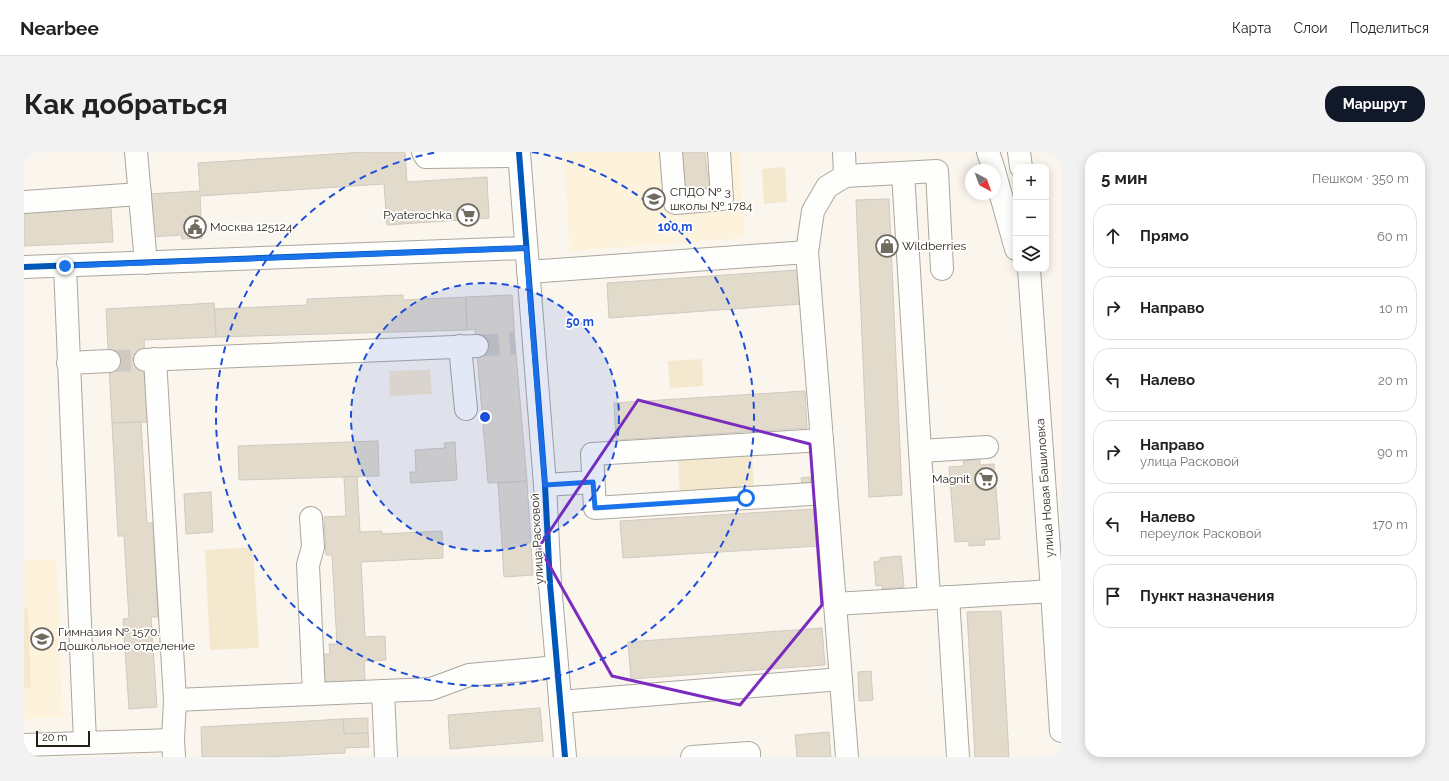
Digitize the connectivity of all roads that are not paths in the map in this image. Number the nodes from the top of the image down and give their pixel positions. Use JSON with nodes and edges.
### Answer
{"nodes":[{"id":1,"x":136,"y":152,"type":"edge"},
{"id":2,"x":423,"y":152,"type":"edge"},
{"id":3,"x":671,"y":152,"type":"edge"},
{"id":4,"x":719,"y":152,"type":"edge"},
{"id":5,"x":844,"y":152,"type":"edge"},
{"id":6,"x":988,"y":152,"type":"edge"},
{"id":7,"x":1019,"y":152,"type":"edge"},
{"id":8,"x":519,"y":154,"type":"edge"},
{"id":9,"x":937,"y":162,"type":"edge"},
{"id":10,"x":992,"y":164,"type":"edge"},
{"id":11,"x":1020,"y":164,"type":"edge"},
{"id":12,"x":903,"y":173,"type":"junction"},
{"id":13,"x":845,"y":176,"type":"junction"},
{"id":14,"x":140,"y":194,"type":"junction"},
{"id":15,"x":1001,"y":195,"type":"edge"},
{"id":16,"x":24,"y":202,"type":"edge"},
{"id":17,"x":1013,"y":238,"type":"edge"},
{"id":18,"x":526,"y":248,"type":"junction"},
{"id":19,"x":807,"y":252,"type":"junction"},
{"id":20,"x":146,"y":263,"type":"junction"},
{"id":21,"x":65,"y":266,"type":"junction"},
{"id":22,"x":24,"y":267,"type":"edge"},
{"id":23,"x":942,"y":269,"type":"dead end"},
{"id":24,"x":528,"y":272,"type":"junction"},
{"id":25,"x":1021,"y":272,"type":"edge"},
{"id":26,"x":1028,"y":272,"type":"edge"},
{"id":27,"x":1034,"y":341,"type":"junction"},
{"id":28,"x":109,"y":361,"type":"tunnel mouth"},
{"id":29,"x":68,"y":363,"type":"junction"},
{"id":30,"x":466,"y":409,"type":"dead end"},
{"id":31,"x":822,"y":440,"type":"junction"},
{"id":32,"x":987,"y":447,"type":"dead end"},
{"id":33,"x":920,"y":451,"type":"junction"},
{"id":34,"x":593,"y":482,"type":"junction"},
{"id":35,"x":545,"y":485,"type":"junction"},
{"id":36,"x":826,"y":493,"type":"junction"},
{"id":37,"x":311,"y":518,"type":"dead end"},
{"id":38,"x":1052,"y":591,"type":"junction"},
{"id":39,"x":939,"y":597,"type":"junction"},
{"id":40,"x":835,"y":604,"type":"junction"},
{"id":41,"x":557,"y":667,"type":"junction"},
{"id":42,"x":841,"y":679,"type":"junction"},
{"id":43,"x":382,"y":691,"type":"junction"},
{"id":44,"x":314,"y":694,"type":"junction"},
{"id":45,"x":175,"y":700,"type":"junction"},
{"id":46,"x":560,"y":702,"type":"junction"},
{"id":47,"x":1061,"y":731,"type":"edge"},
{"id":48,"x":85,"y":742,"type":"junction"},
{"id":49,"x":24,"y":745,"type":"edge"},
{"id":50,"x":174,"y":748,"type":"edge"},
{"id":51,"x":386,"y":757,"type":"edge"},
{"id":52,"x":565,"y":757,"type":"edge"},
{"id":53,"x":692,"y":757,"type":"edge"},
{"id":54,"x":749,"y":757,"type":"edge"},
{"id":55,"x":847,"y":757,"type":"edge"},
{"id":56,"x":958,"y":757,"type":"edge"}],
"edges":[{"from":1,"to":14,"type":"street"},
{"from":2,"to":8,"type":"street"},
{"from":3,"to":4,"type":"street"},
{"from":5,"to":13,"type":"street"},
{"from":6,"to":10,"type":"street"},
{"from":7,"to":11,"type":"street"},
{"from":8,"to":18,"type":"street","name":"улица Расковой"},
{"from":9,"to":12,"type":"street"},
{"from":9,"to":23,"type":"street"},
{"from":12,"to":13,"type":"street"},
{"from":12,"to":33,"type":"street"},
{"from":13,"to":19,"type":"street"},
{"from":14,"to":16,"type":"street"},
{"from":14,"to":20,"type":"street"},
{"from":15,"to":17,"type":"street"},
{"from":18,"to":20,"type":"street"},
{"from":18,"to":24,"type":"street","name":"улица Расковой"},
{"from":19,"to":24,"type":"street"},
{"from":19,"to":31,"type":"street"},
{"from":20,"to":21,"type":"street"},
{"from":21,"to":22,"type":"street"},
{"from":21,"to":29,"type":"street"},
{"from":24,"to":35,"type":"street","name":"улица Расковой"},
{"from":25,"to":27,"type":"street"},
{"from":26,"to":27,"type":"street","name":"улица Новая Башиловка"},
{"from":27,"to":38,"type":"street","name":"улица Новая Башиловка"},
{"from":28,"to":29,"type":"street"},
{"from":29,"to":48,"type":"street"},
{"from":30,"to":45,"type":"street"},
{"from":31,"to":34,"type":"street"},
{"from":31,"to":36,"type":"street"},
{"from":32,"to":33,"type":"street"},
{"from":33,"to":39,"type":"street"},
{"from":34,"to":35,"type":"street"},
{"from":34,"to":36,"type":"street"},
{"from":35,"to":41,"type":"street","name":"улица Расковой"},
{"from":36,"to":40,"type":"street"},
{"from":37,"to":44,"type":"street"},
{"from":38,"to":39,"type":"street"},
{"from":38,"to":47,"type":"street","name":"улица Новая Башиловка"},
{"from":39,"to":40,"type":"street"},
{"from":39,"to":56,"type":"street"},
{"from":40,"to":42,"type":"street"},
{"from":41,"to":43,"type":"street"},
{"from":41,"to":46,"type":"street","name":"улица Расковой"},
{"from":42,"to":46,"type":"street"},
{"from":42,"to":55,"type":"street"},
{"from":43,"to":44,"type":"street"},
{"from":43,"to":51,"type":"street"},
{"from":44,"to":45,"type":"street"},
{"from":45,"to":50,"type":"street"},
{"from":46,"to":52,"type":"street","name":"улица Расковой"},
{"from":48,"to":49,"type":"street"},
{"from":48,"to":50,"type":"street"},
{"from":53,"to":54,"type":"street"}]}
